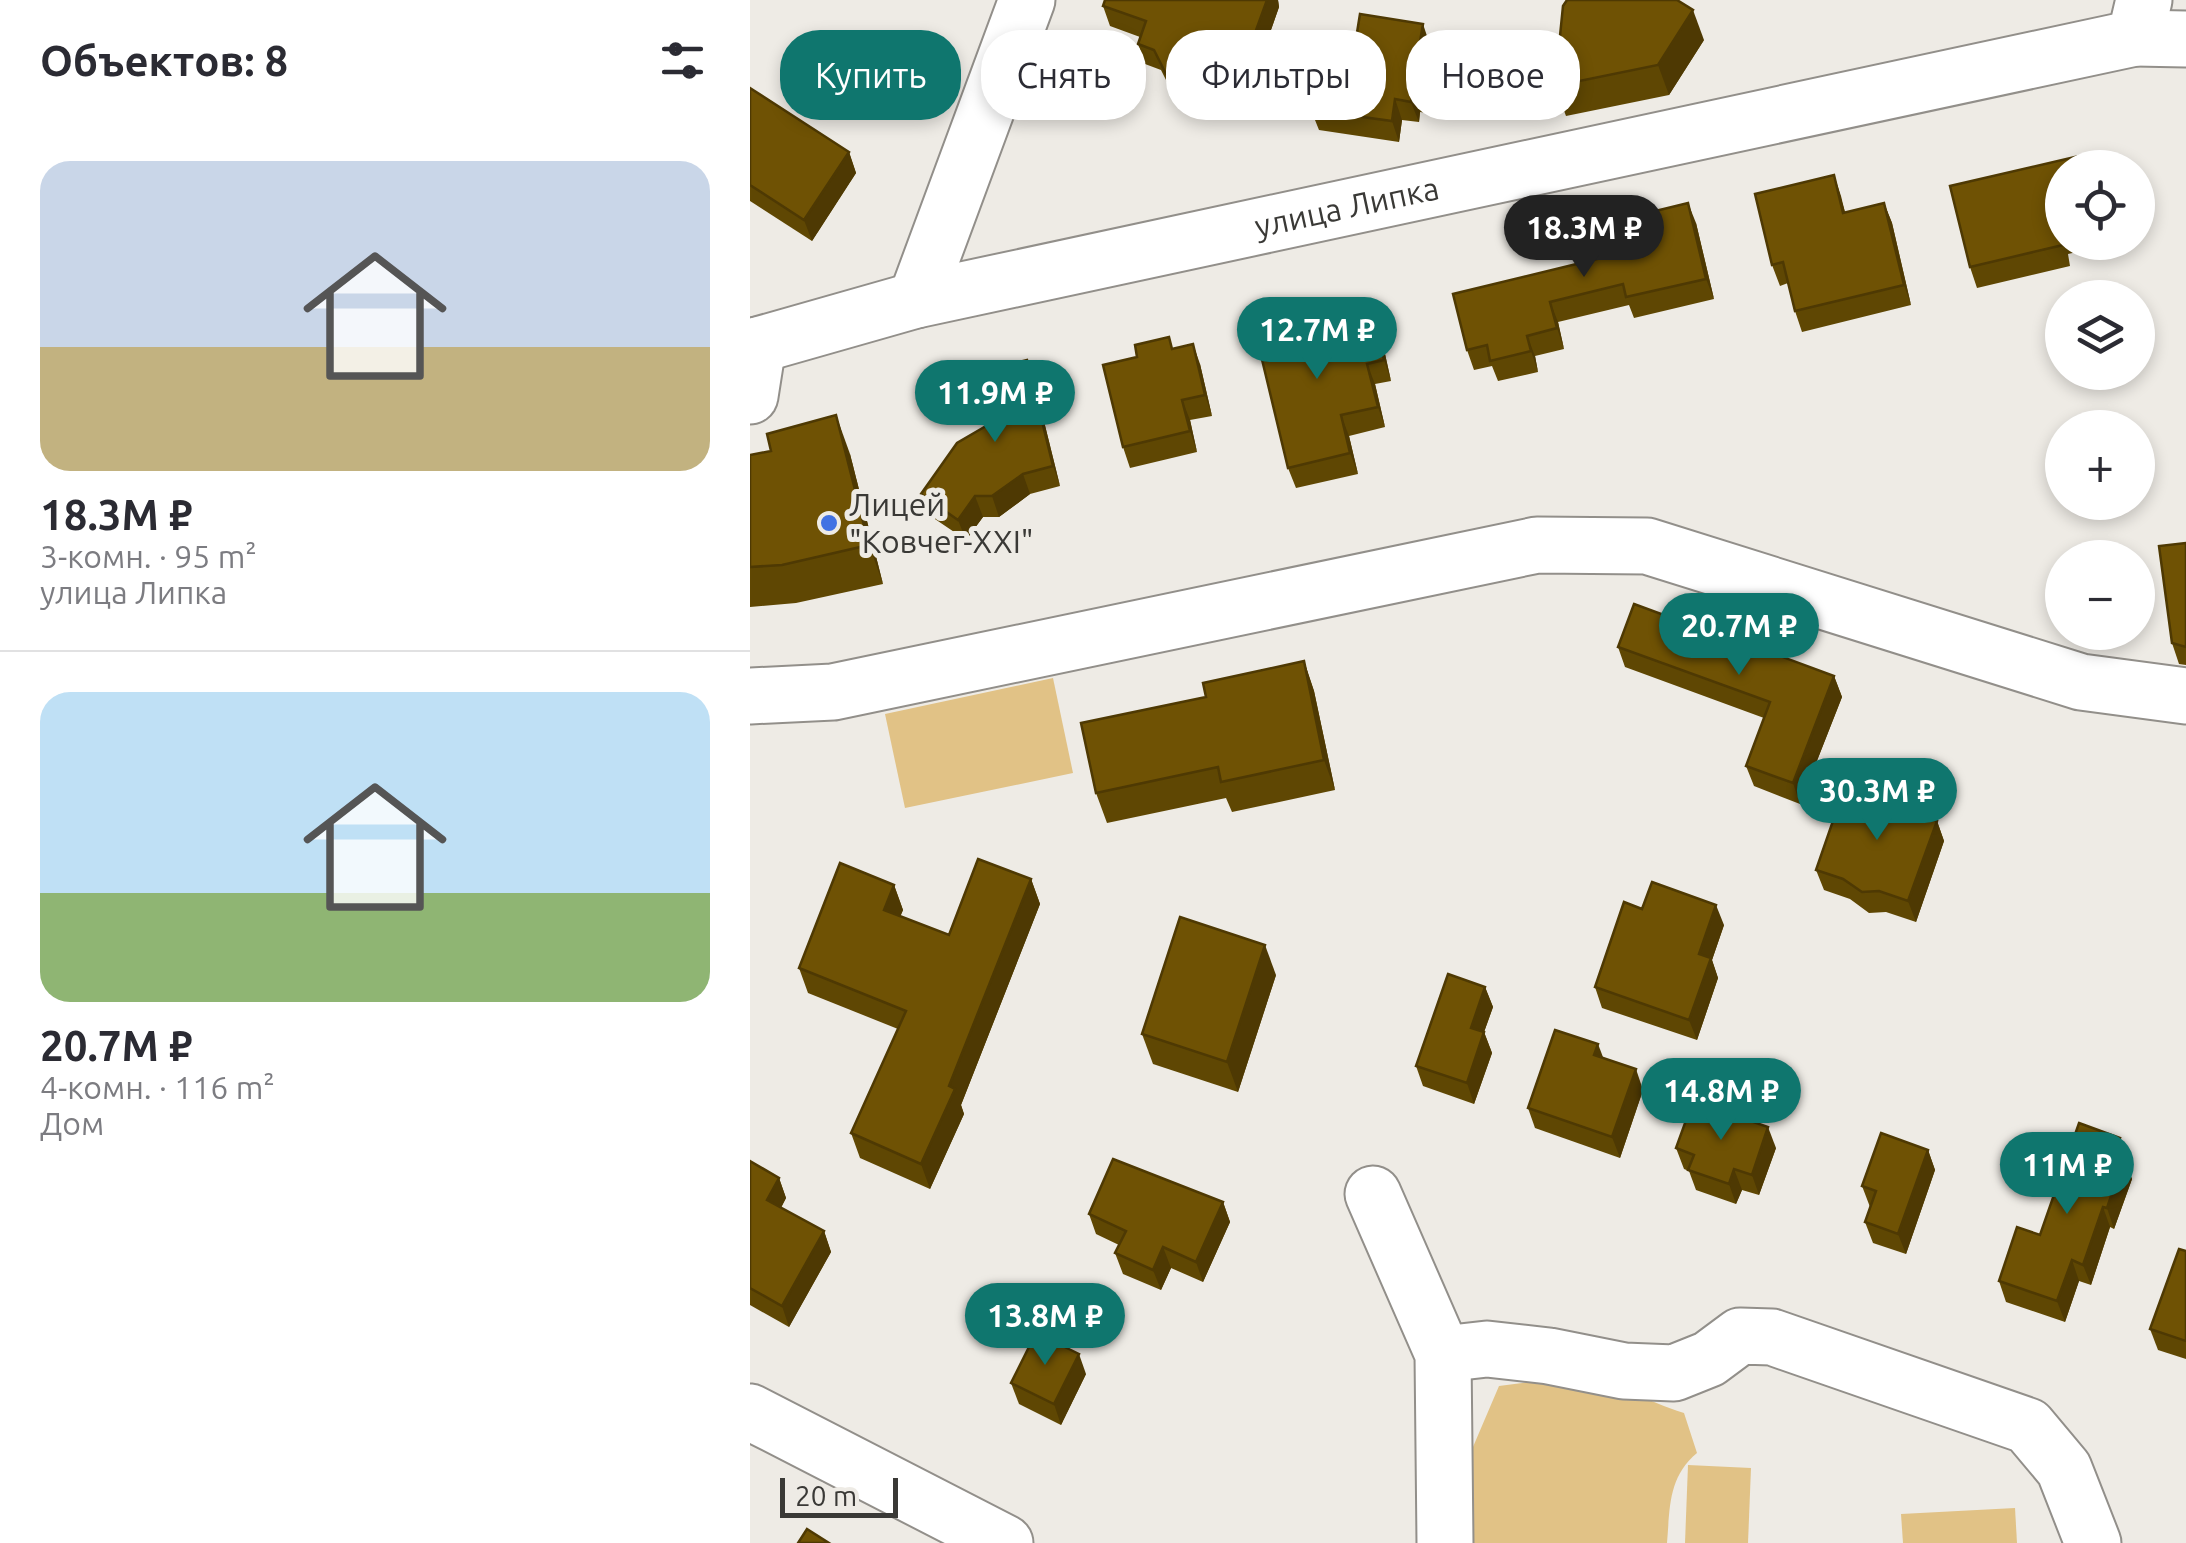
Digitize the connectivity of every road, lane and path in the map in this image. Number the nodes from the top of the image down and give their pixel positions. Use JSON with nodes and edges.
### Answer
{"nodes":[{"id":1,"x":1027,"y":0,"type":"edge"},
{"id":2,"x":2155,"y":26,"type":"edge"},
{"id":3,"x":916,"y":300,"type":"junction"},
{"id":4,"x":753,"y":360,"type":"edge"},
{"id":5,"x":750,"y":696,"type":"edge"},
{"id":6,"x":2186,"y":696,"type":"edge"},
{"id":7,"x":1373,"y":1194,"type":"dead end"},
{"id":8,"x":1443,"y":1354,"type":"junction"},
{"id":9,"x":750,"y":1412,"type":"edge"},
{"id":10,"x":1005,"y":1543,"type":"edge"},
{"id":11,"x":1445,"y":1543,"type":"edge"},
{"id":12,"x":2093,"y":1543,"type":"edge"}],
"edges":[{"from":1,"to":3,"type":"street"},
{"from":2,"to":3,"type":"street","name":"улица Липка"},
{"from":3,"to":4,"type":"street","name":"улица Липка"},
{"from":5,"to":6,"type":"street"},
{"from":7,"to":8,"type":"street"},
{"from":8,"to":11,"type":"street"},
{"from":8,"to":12,"type":"street"},
{"from":9,"to":10,"type":"street"}]}
